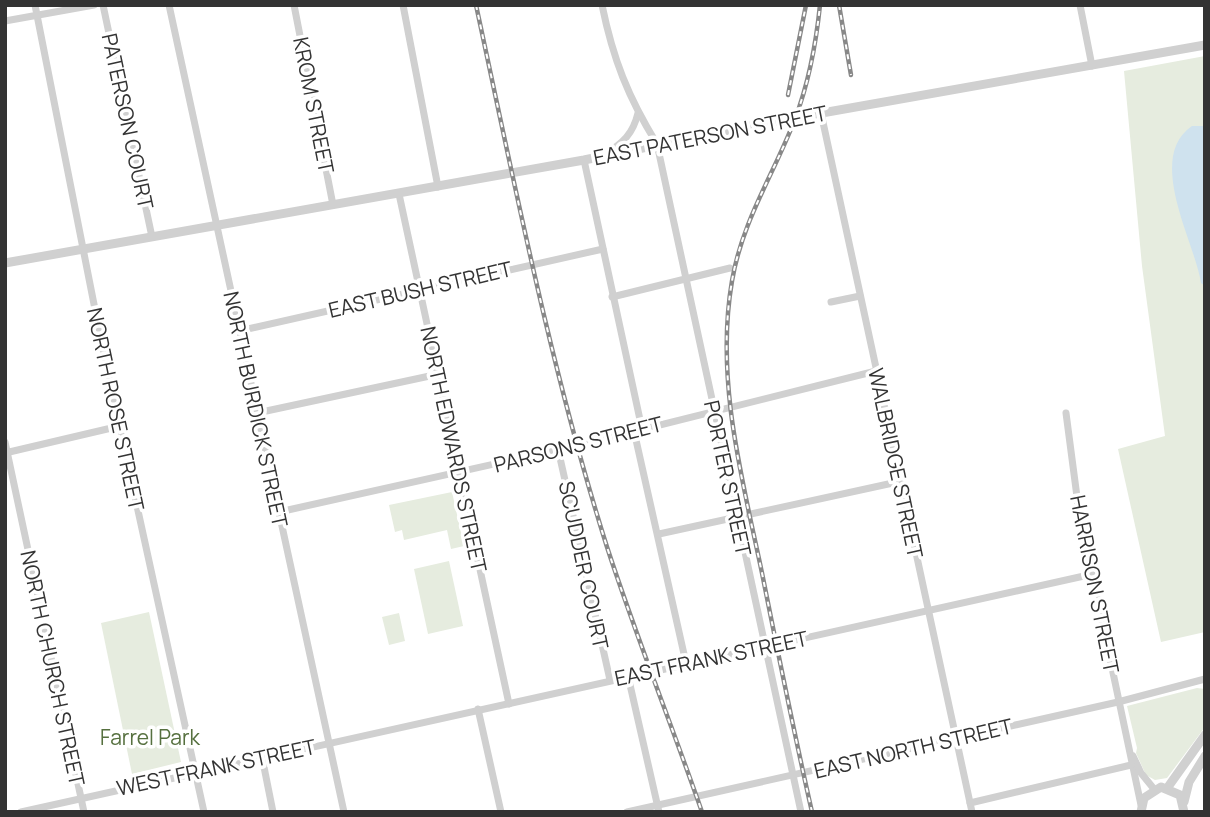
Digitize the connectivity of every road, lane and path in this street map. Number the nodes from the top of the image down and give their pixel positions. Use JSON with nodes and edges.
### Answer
{"nodes":[{"id":1,"x":35,"y":5,"type":"edge"},
{"id":2,"x":94,"y":5,"type":"edge"},
{"id":3,"x":103,"y":5,"type":"edge"},
{"id":4,"x":169,"y":5,"type":"edge"},
{"id":5,"x":294,"y":5,"type":"edge"},
{"id":6,"x":402,"y":5,"type":"edge"},
{"id":7,"x":602,"y":5,"type":"edge"},
{"id":8,"x":1080,"y":5,"type":"edge"},
{"id":9,"x":37,"y":16,"type":"junction"},
{"id":10,"x":5,"y":21,"type":"edge"},
{"id":11,"x":1205,"y":45,"type":"edge"},
{"id":12,"x":1092,"y":66,"type":"junction"},
{"id":13,"x":638,"y":113,"type":"junction"},
{"id":14,"x":821,"y":113,"type":"junction"},
{"id":15,"x":657,"y":144,"type":"junction"},
{"id":16,"x":602,"y":156,"type":"junction"},
{"id":17,"x":584,"y":160,"type":"junction"},
{"id":18,"x":438,"y":187,"type":"junction"},
{"id":19,"x":399,"y":194,"type":"junction"},
{"id":20,"x":333,"y":205,"type":"junction"},
{"id":21,"x":215,"y":224,"type":"junction"},
{"id":22,"x":152,"y":237,"type":"junction"},
{"id":23,"x":83,"y":249,"type":"junction"},
{"id":24,"x":603,"y":249,"type":"junction"},
{"id":25,"x":5,"y":263,"type":"edge"},
{"id":26,"x":730,"y":268,"type":"dead end"},
{"id":27,"x":684,"y":280,"type":"junction"},
{"id":28,"x":419,"y":290,"type":"junction"},
{"id":29,"x":860,"y":296,"type":"junction"},
{"id":30,"x":612,"y":297,"type":"junction"},
{"id":31,"x":831,"y":302,"type":"dead end"},
{"id":32,"x":239,"y":331,"type":"junction"},
{"id":33,"x":876,"y":371,"type":"junction"},
{"id":34,"x":439,"y":374,"type":"junction"},
{"id":35,"x":713,"y":410,"type":"junction"},
{"id":36,"x":257,"y":413,"type":"junction"},
{"id":37,"x":1066,"y":413,"type":"dead end"},
{"id":38,"x":120,"y":426,"type":"junction"},
{"id":39,"x":638,"y":430,"type":"junction"},
{"id":40,"x":5,"y":442,"type":"edge"},
{"id":41,"x":558,"y":449,"type":"junction"},
{"id":42,"x":6,"y":453,"type":"edge"},
{"id":43,"x":459,"y":473,"type":"junction"},
{"id":44,"x":902,"y":481,"type":"junction"},
{"id":45,"x":279,"y":512,"type":"junction"},
{"id":46,"x":736,"y":516,"type":"junction"},
{"id":47,"x":659,"y":534,"type":"junction"},
{"id":48,"x":1093,"y":574,"type":"junction"},
{"id":49,"x":928,"y":610,"type":"junction"},
{"id":50,"x":765,"y":646,"type":"junction"},
{"id":51,"x":686,"y":663,"type":"junction"},
{"id":52,"x":628,"y":676,"type":"junction"},
{"id":53,"x":610,"y":680,"type":"junction"},
{"id":54,"x":1202,"y":682,"type":"edge"},
{"id":55,"x":1118,"y":702,"type":"junction"},
{"id":56,"x":509,"y":704,"type":"junction"},
{"id":57,"x":478,"y":709,"type":"junction"},
{"id":58,"x":1205,"y":735,"type":"edge"},
{"id":59,"x":955,"y":739,"type":"junction"},
{"id":60,"x":329,"y":742,"type":"junction"},
{"id":61,"x":1130,"y":753,"type":"junction"},
{"id":62,"x":1205,"y":756,"type":"edge"},
{"id":63,"x":262,"y":757,"type":"junction"},
{"id":64,"x":1131,"y":765,"type":"junction"},
{"id":65,"x":194,"y":771,"type":"junction"},
{"id":66,"x":793,"y":775,"type":"junction"},
{"id":67,"x":1168,"y":788,"type":"junction"},
{"id":68,"x":1154,"y":789,"type":"junction"},
{"id":69,"x":80,"y":797,"type":"junction"},
{"id":70,"x":970,"y":803,"type":"junction"},
{"id":71,"x":1184,"y":807,"type":"edge"},
{"id":72,"x":658,"y":808,"type":"edge"},
{"id":73,"x":1141,"y":808,"type":"edge"},
{"id":74,"x":21,"y":812,"type":"edge"},
{"id":75,"x":84,"y":812,"type":"edge"},
{"id":76,"x":204,"y":812,"type":"edge"},
{"id":77,"x":273,"y":812,"type":"edge"},
{"id":78,"x":344,"y":812,"type":"edge"},
{"id":79,"x":501,"y":812,"type":"edge"},
{"id":80,"x":627,"y":812,"type":"edge"},
{"id":81,"x":801,"y":812,"type":"edge"},
{"id":82,"x":972,"y":812,"type":"edge"}],
"edges":[{"from":1,"to":9,"type":"street","name":"NORTH ROSE STREET"},
{"from":2,"to":9,"type":"street"},
{"from":3,"to":22,"type":"street","name":"PATERSON COURT"},
{"from":4,"to":21,"type":"street","name":"NORTH BURDICK STREET"},
{"from":5,"to":20,"type":"street","name":"KROM STREET"},
{"from":6,"to":18,"type":"street"},
{"from":7,"to":13,"type":"street"},
{"from":8,"to":12,"type":"street"},
{"from":9,"to":10,"type":"street"},
{"from":9,"to":23,"type":"street","name":"NORTH ROSE STREET"},
{"from":11,"to":12,"type":"street","name":"EAST PATERSON STREET"},
{"from":12,"to":14,"type":"street","name":"EAST PATERSON STREET"},
{"from":13,"to":15,"type":"street"},
{"from":13,"to":16,"type":"street"},
{"from":14,"to":15,"type":"street","name":"EAST PATERSON STREET"},
{"from":14,"to":29,"type":"street","name":"WALBRIDGE STREET"},
{"from":15,"to":16,"type":"street","name":"EAST PATERSON STREET"},
{"from":15,"to":27,"type":"street","name":"PORTER STREET"},
{"from":16,"to":17,"type":"street","name":"EAST PATERSON STREET"},
{"from":17,"to":18,"type":"street","name":"EAST PATERSON STREET"},
{"from":17,"to":24,"type":"street"},
{"from":18,"to":19,"type":"street","name":"EAST PATERSON STREET"},
{"from":19,"to":20,"type":"street","name":"EAST PATERSON STREET"},
{"from":19,"to":28,"type":"street","name":"NORTH EDWARDS STREET"},
{"from":20,"to":21,"type":"street","name":"EAST PATERSON STREET"},
{"from":21,"to":22,"type":"street","name":"EAST PATERSON STREET"},
{"from":21,"to":32,"type":"street","name":"NORTH BURDICK STREET"},
{"from":22,"to":23,"type":"street","name":"EAST PATERSON STREET"},
{"from":23,"to":25,"type":"street","name":"EAST PATERSON STREET"},
{"from":23,"to":38,"type":"street","name":"NORTH ROSE STREET"},
{"from":24,"to":28,"type":"street","name":"EAST BUSH STREET"},
{"from":24,"to":30,"type":"street"},
{"from":26,"to":27,"type":"street"},
{"from":27,"to":30,"type":"street"},
{"from":27,"to":35,"type":"street","name":"PORTER STREET"},
{"from":28,"to":32,"type":"street","name":"EAST BUSH STREET"},
{"from":28,"to":34,"type":"street","name":"NORTH EDWARDS STREET"},
{"from":29,"to":31,"type":"street"},
{"from":29,"to":33,"type":"street","name":"WALBRIDGE STREET"},
{"from":30,"to":39,"type":"street"},
{"from":32,"to":36,"type":"street","name":"NORTH BURDICK STREET"},
{"from":33,"to":35,"type":"street","name":"PARSONS STREET"},
{"from":33,"to":44,"type":"street","name":"WALBRIDGE STREET"},
{"from":34,"to":36,"type":"street"},
{"from":34,"to":43,"type":"street","name":"NORTH EDWARDS STREET"},
{"from":35,"to":39,"type":"street","name":"PARSONS STREET"},
{"from":35,"to":46,"type":"street","name":"PORTER STREET"},
{"from":36,"to":45,"type":"street","name":"NORTH BURDICK STREET"},
{"from":37,"to":48,"type":"street","name":"HARRISON STREET"},
{"from":38,"to":42,"type":"street"},
{"from":38,"to":65,"type":"street","name":"NORTH ROSE STREET"},
{"from":39,"to":41,"type":"street","name":"PARSONS STREET"},
{"from":39,"to":47,"type":"street"},
{"from":40,"to":42,"type":"street","name":"NORTH CHURCH STREET"},
{"from":41,"to":43,"type":"street","name":"PARSONS STREET"},
{"from":41,"to":53,"type":"street","name":"SCUDDER COURT"},
{"from":42,"to":69,"type":"street","name":"NORTH CHURCH STREET"},
{"from":43,"to":45,"type":"street","name":"PARSONS STREET"},
{"from":43,"to":56,"type":"street","name":"NORTH EDWARDS STREET"},
{"from":44,"to":46,"type":"street"},
{"from":44,"to":49,"type":"street","name":"WALBRIDGE STREET"},
{"from":45,"to":60,"type":"street","name":"NORTH BURDICK STREET"},
{"from":46,"to":47,"type":"street"},
{"from":46,"to":50,"type":"street","name":"PORTER STREET"},
{"from":47,"to":51,"type":"street"},
{"from":48,"to":49,"type":"street","name":"EAST FRANK STREET"},
{"from":48,"to":55,"type":"street","name":"HARRISON STREET"},
{"from":49,"to":50,"type":"street","name":"EAST FRANK STREET"},
{"from":49,"to":59,"type":"street","name":"WALBRIDGE STREET"},
{"from":50,"to":51,"type":"street","name":"EAST FRANK STREET"},
{"from":50,"to":66,"type":"street","name":"PORTER STREET"},
{"from":51,"to":52,"type":"street","name":"EAST FRANK STREET"},
{"from":52,"to":53,"type":"street","name":"EAST FRANK STREET"},
{"from":52,"to":72,"type":"street"},
{"from":53,"to":56,"type":"street","name":"EAST FRANK STREET"},
{"from":54,"to":55,"type":"street","name":"EAST NORTH STREET"},
{"from":55,"to":59,"type":"street","name":"EAST NORTH STREET"},
{"from":55,"to":61,"type":"street","name":"HARRISON STREET"},
{"from":56,"to":57,"type":"street","name":"EAST FRANK STREET"},
{"from":57,"to":60,"type":"street","name":"EAST FRANK STREET"},
{"from":57,"to":79,"type":"street"},
{"from":58,"to":67,"type":"street"},
{"from":59,"to":66,"type":"street","name":"EAST NORTH STREET"},
{"from":59,"to":70,"type":"street","name":"WALBRIDGE STREET"},
{"from":60,"to":63,"type":"street","name":"WEST FRANK STREET"},
{"from":60,"to":78,"type":"street","name":"NORTH BURDICK STREET"},
{"from":61,"to":64,"type":"street","name":"HARRISON STREET"},
{"from":61,"to":68,"type":"street","name":"HARRISON STREET"},
{"from":62,"to":71,"type":"street"},
{"from":63,"to":65,"type":"street","name":"WEST FRANK STREET"},
{"from":63,"to":77,"type":"street"},
{"from":64,"to":70,"type":"street"},
{"from":64,"to":73,"type":"street","name":"HARRISON STREET"},
{"from":65,"to":69,"type":"street","name":"WEST FRANK STREET"},
{"from":65,"to":76,"type":"street","name":"NORTH ROSE STREET"},
{"from":66,"to":72,"type":"street","name":"EAST NORTH STREET"},
{"from":66,"to":81,"type":"street","name":"PORTER STREET"},
{"from":67,"to":68,"type":"street"},
{"from":67,"to":71,"type":"street"},
{"from":68,"to":73,"type":"street"},
{"from":69,"to":74,"type":"street","name":"WEST FRANK STREET"},
{"from":69,"to":75,"type":"street","name":"NORTH CHURCH STREET"},
{"from":70,"to":82,"type":"street","name":"WALBRIDGE STREET"},
{"from":72,"to":80,"type":"street","name":"EAST NORTH STREET"}]}
